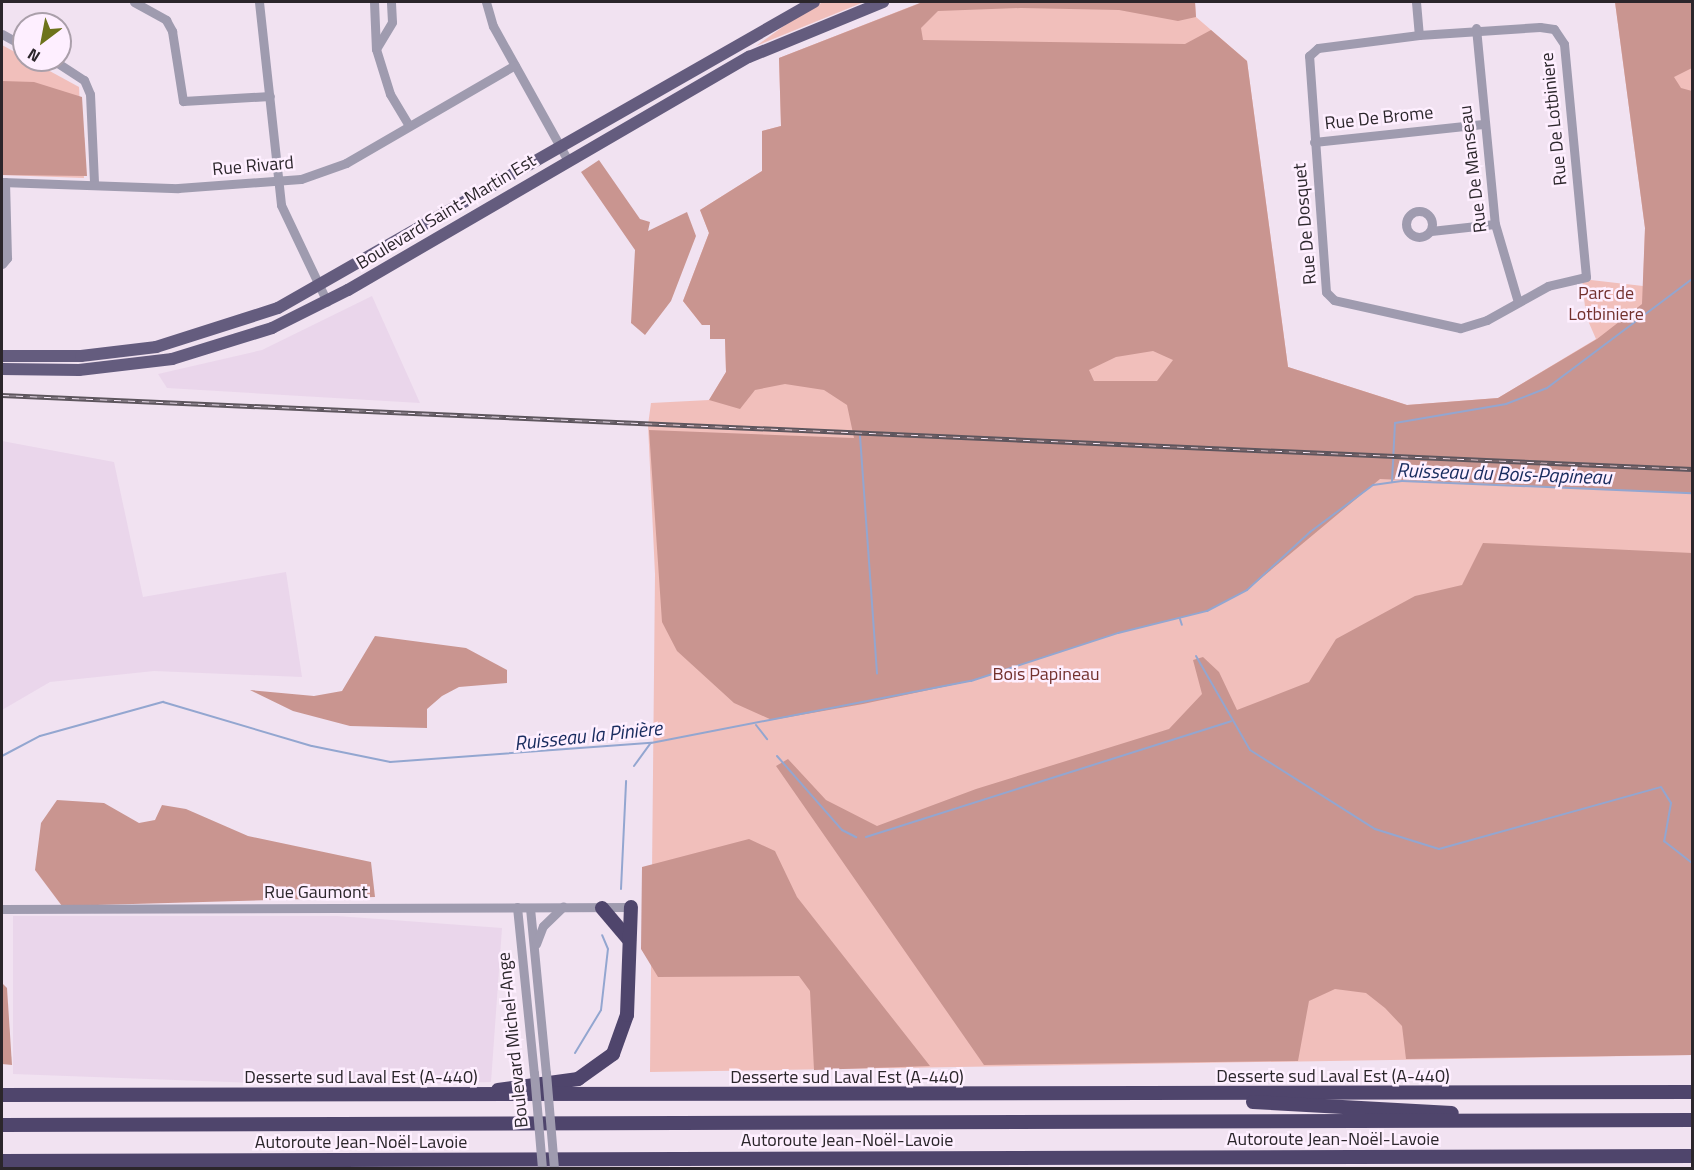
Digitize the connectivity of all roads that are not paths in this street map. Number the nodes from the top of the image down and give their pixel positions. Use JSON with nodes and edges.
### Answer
{"nodes":[{"id":1,"x":134,"y":2,"type":"edge"},
{"id":2,"x":259,"y":2,"type":"edge"},
{"id":3,"x":374,"y":2,"type":"edge"},
{"id":4,"x":391,"y":2,"type":"edge"},
{"id":5,"x":486,"y":2,"type":"edge"},
{"id":6,"x":814,"y":2,"type":"edge"},
{"id":7,"x":883,"y":2,"type":"edge"},
{"id":8,"x":1416,"y":2,"type":"edge"},
{"id":9,"x":1476,"y":28,"type":"junction"},
{"id":10,"x":1419,"y":35,"type":"junction"},
{"id":11,"x":376,"y":49,"type":"junction"},
{"id":12,"x":1309,"y":56,"type":"joint"},
{"id":13,"x":514,"y":65,"type":"junction"},
{"id":14,"x":72,"y":72,"type":"edge"},
{"id":15,"x":690,"y":75,"type":"junction"},
{"id":16,"x":697,"y":87,"type":"junction"},
{"id":17,"x":270,"y":96,"type":"junction"},
{"id":18,"x":625,"y":111,"type":"junction"},
{"id":19,"x":638,"y":121,"type":"junction"},
{"id":20,"x":1483,"y":124,"type":"junction"},
{"id":21,"x":409,"y":126,"type":"junction"},
{"id":22,"x":1314,"y":142,"type":"junction"},
{"id":23,"x":560,"y":148,"type":"junction"},
{"id":24,"x":568,"y":161,"type":"junction"},
{"id":25,"x":3,"y":182,"type":"edge"},
{"id":26,"x":278,"y":182,"type":"junction"},
{"id":27,"x":94,"y":183,"type":"junction"},
{"id":28,"x":1495,"y":224,"type":"junction"},
{"id":29,"x":1431,"y":231,"type":"dead end"},
{"id":30,"x":2,"y":264,"type":"edge"},
{"id":31,"x":1586,"y":277,"type":"joint"},
{"id":32,"x":321,"y":287,"type":"junction"},
{"id":33,"x":327,"y":302,"type":"junction"},
{"id":34,"x":1518,"y":302,"type":"junction"},
{"id":35,"x":2,"y":356,"type":"edge"},
{"id":36,"x":2,"y":369,"type":"edge"},
{"id":37,"x":517,"y":907,"type":"junction"},
{"id":38,"x":563,"y":907,"type":"junction"},
{"id":39,"x":631,"y":907,"type":"joint"},
{"id":40,"x":530,"y":908,"type":"junction"},
{"id":41,"x":602,"y":908,"type":"junction"},
{"id":42,"x":2,"y":909,"type":"edge"},
{"id":43,"x":630,"y":942,"type":"junction"},
{"id":44,"x":536,"y":944,"type":"junction"},
{"id":45,"x":1692,"y":1092,"type":"edge"},
{"id":46,"x":2,"y":1094,"type":"edge"},
{"id":47,"x":471,"y":1094,"type":"junction"},
{"id":48,"x":1203,"y":1094,"type":"junction"},
{"id":49,"x":1522,"y":1120,"type":"junction"},
{"id":50,"x":1692,"y":1120,"type":"edge"},
{"id":51,"x":2,"y":1125,"type":"edge"},
{"id":52,"x":1692,"y":1156,"type":"edge"},
{"id":53,"x":2,"y":1161,"type":"edge"},
{"id":54,"x":540,"y":1164,"type":"edge"},
{"id":55,"x":554,"y":1168,"type":"edge"},
{"id":56,"x":681,"y":1168,"type":"edge"}],
"edges":[{"from":1,"to":17,"type":"street"},
{"from":2,"to":17,"type":"street"},
{"from":3,"to":11,"type":"street"},
{"from":4,"to":11,"type":"street"},
{"from":5,"to":13,"type":"street"},
{"from":6,"to":15,"type":"main road","name":"Boulevard Saint-Martin Est"},
{"from":7,"to":16,"type":"main road","name":"Boulevard Saint-Martin Est"},
{"from":8,"to":10,"type":"street"},
{"from":9,"to":10,"type":"street","name":"Rue De Lotbiniere"},
{"from":9,"to":20,"type":"street","name":"Rue De Manseau"},
{"from":9,"to":31,"type":"street","name":"Rue De Lotbiniere"},
{"from":10,"to":12,"type":"street","name":"Rue De Lotbiniere"},
{"from":11,"to":21,"type":"street"},
{"from":12,"to":22,"type":"street","name":"Rue De Dosquet"},
{"from":13,"to":21,"type":"street","name":"Rue Rivard"},
{"from":13,"to":23,"type":"street"},
{"from":14,"to":27,"type":"street"},
{"from":15,"to":16,"type":"main road"},
{"from":15,"to":18,"type":"main road","name":"Boulevard Saint-Martin Est"},
{"from":16,"to":19,"type":"main road","name":"Boulevard Saint-Martin Est"},
{"from":17,"to":26,"type":"street"},
{"from":18,"to":19,"type":"main road"},
{"from":18,"to":23,"type":"main road","name":"Boulevard Saint-Martin Est"},
{"from":19,"to":24,"type":"main road","name":"Boulevard Saint-Martin Est"},
{"from":20,"to":22,"type":"street","name":"Rue De Brome"},
{"from":20,"to":28,"type":"street","name":"Rue De Manseau"},
{"from":21,"to":26,"type":"street","name":"Rue Rivard"},
{"from":22,"to":34,"type":"street","name":"Rue De Dosquet"},
{"from":23,"to":24,"type":"street"},
{"from":23,"to":32,"type":"main road","name":"Boulevard Saint-Martin Est"},
{"from":24,"to":33,"type":"main road","name":"Boulevard Saint-Martin Est"},
{"from":25,"to":27,"type":"street","name":"Rue Rivard"},
{"from":25,"to":30,"type":"street"},
{"from":26,"to":27,"type":"street","name":"Rue Rivard"},
{"from":26,"to":32,"type":"street"},
{"from":28,"to":29,"type":"street"},
{"from":28,"to":34,"type":"street","name":"Rue De Manseau"},
{"from":31,"to":34,"type":"street","name":"Rue De Dosquet"},
{"from":32,"to":33,"type":"street"},
{"from":32,"to":35,"type":"main road","name":"Boulevard Saint-Martin Est"},
{"from":33,"to":36,"type":"main road","name":"Boulevard Saint-Martin Est"},
{"from":37,"to":40,"type":"street","name":"Rue Gaumont"},
{"from":37,"to":42,"type":"street","name":"Rue Gaumont"},
{"from":37,"to":54,"type":"street","name":"Boulevard Michel-Ange","bridge":true},
{"from":38,"to":40,"type":"street","name":"Rue Gaumont"},
{"from":38,"to":41,"type":"street","name":"Rue Gaumont"},
{"from":38,"to":44,"type":"street"},
{"from":39,"to":41,"type":"street","name":"Rue Gaumont"},
{"from":39,"to":43,"type":"highway"},
{"from":40,"to":44,"type":"street","name":"Boulevard Michel-Ange"},
{"from":41,"to":43,"type":"highway"},
{"from":43,"to":47,"type":"highway"},
{"from":44,"to":55,"type":"street","name":"Boulevard Michel-Ange","bridge":true},
{"from":45,"to":48,"type":"highway","name":"Desserte sud Laval Est (A-440)"},
{"from":46,"to":47,"type":"highway","name":"Desserte sud Laval Est (A-440)"},
{"from":47,"to":48,"type":"highway","name":"Desserte sud Laval Est (A-440)"},
{"from":48,"to":49,"type":"highway"},
{"from":49,"to":50,"type":"highway","name":"Autoroute Jean-Noël-Lavoie"},
{"from":49,"to":51,"type":"highway","name":"Autoroute Jean-Noël-Lavoie"},
{"from":52,"to":54,"type":"highway","name":"Autoroute Jean-Noël-Lavoie"},
{"from":53,"to":54,"type":"highway","name":"Autoroute Jean-Noël-Lavoie"},
{"from":54,"to":56,"type":"highway"}]}
